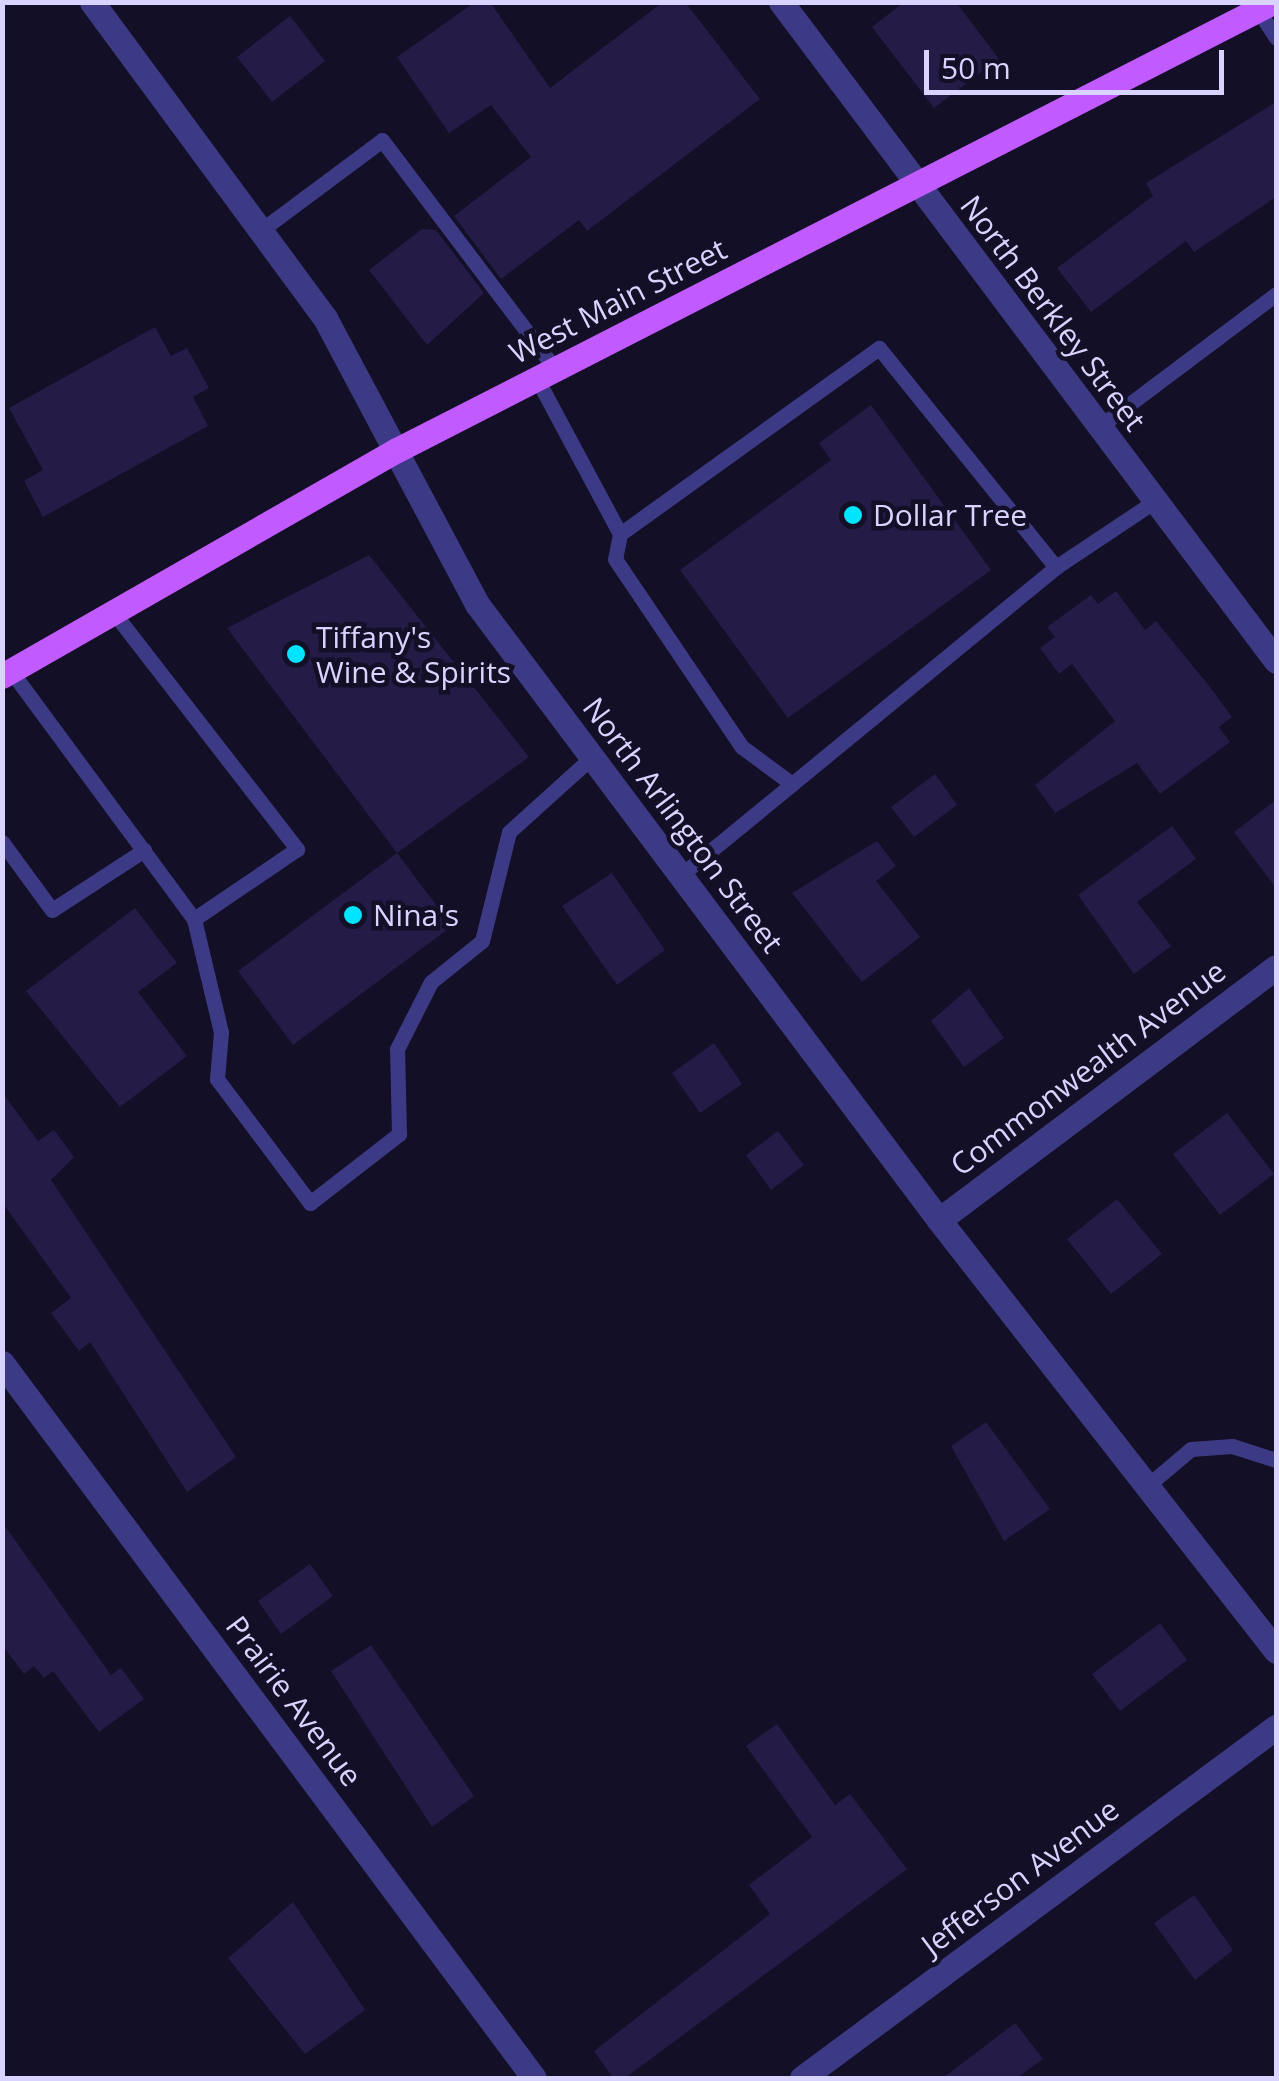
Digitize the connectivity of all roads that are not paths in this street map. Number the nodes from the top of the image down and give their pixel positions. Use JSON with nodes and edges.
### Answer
{"nodes":[{"id":1,"x":92,"y":2,"type":"edge"},
{"id":2,"x":781,"y":2,"type":"edge"},
{"id":3,"x":1266,"y":6,"type":"edge"},
{"id":4,"x":1276,"y":38,"type":"edge"},
{"id":5,"x":916,"y":186,"type":"junction"},
{"id":6,"x":260,"y":232,"type":"junction"},
{"id":7,"x":1276,"y":294,"type":"edge"},
{"id":8,"x":546,"y":374,"type":"junction"},
{"id":9,"x":1100,"y":427,"type":"junction"},
{"id":10,"x":397,"y":450,"type":"junction"},
{"id":11,"x":1155,"y":501,"type":"junction"},
{"id":12,"x":620,"y":534,"type":"junction"},
{"id":13,"x":1056,"y":567,"type":"junction"},
{"id":14,"x":114,"y":613,"type":"junction"},
{"id":15,"x":1276,"y":661,"type":"edge"},
{"id":16,"x":7,"y":673,"type":"edge"},
{"id":17,"x":592,"y":757,"type":"junction"},
{"id":18,"x":792,"y":784,"type":"junction"},
{"id":19,"x":2,"y":842,"type":"edge"},
{"id":20,"x":144,"y":850,"type":"junction"},
{"id":21,"x":681,"y":875,"type":"junction"},
{"id":22,"x":194,"y":919,"type":"junction"},
{"id":23,"x":1276,"y":967,"type":"edge"},
{"id":24,"x":939,"y":1220,"type":"junction"},
{"id":25,"x":2,"y":1363,"type":"edge"},
{"id":26,"x":1276,"y":1460,"type":"edge"},
{"id":27,"x":1147,"y":1486,"type":"junction"},
{"id":28,"x":1276,"y":1651,"type":"edge"},
{"id":29,"x":1276,"y":1727,"type":"edge"},
{"id":30,"x":534,"y":2078,"type":"edge"},
{"id":31,"x":802,"y":2078,"type":"edge"}],
"edges":[{"from":1,"to":6,"type":"street","name":"North Arlington Street"},
{"from":2,"to":5,"type":"street","name":"North Berkley Street"},
{"from":3,"to":4,"type":"lane"},
{"from":3,"to":5,"type":"main road","name":"West Main Street"},
{"from":5,"to":8,"type":"main road","name":"West Main Street"},
{"from":5,"to":9,"type":"street","name":"North Berkley Street"},
{"from":6,"to":8,"type":"lane"},
{"from":6,"to":10,"type":"street","name":"North Arlington Street"},
{"from":7,"to":9,"type":"lane"},
{"from":8,"to":10,"type":"main road","name":"West Main Street"},
{"from":8,"to":12,"type":"lane"},
{"from":9,"to":11,"type":"street","name":"North Berkley Street"},
{"from":10,"to":14,"type":"main road","name":"West Main Street"},
{"from":10,"to":17,"type":"street","name":"North Arlington Street"},
{"from":11,"to":13,"type":"lane"},
{"from":11,"to":15,"type":"street","name":"North Berkley Street"},
{"from":12,"to":13,"type":"lane"},
{"from":12,"to":18,"type":"lane"},
{"from":13,"to":18,"type":"lane"},
{"from":14,"to":16,"type":"main road","name":"West Main Street"},
{"from":14,"to":22,"type":"lane"},
{"from":16,"to":20,"type":"lane"},
{"from":17,"to":21,"type":"street","name":"North Arlington Street"},
{"from":17,"to":22,"type":"lane"},
{"from":18,"to":21,"type":"lane"},
{"from":19,"to":20,"type":"lane"},
{"from":20,"to":22,"type":"lane"},
{"from":21,"to":24,"type":"street","name":"North Arlington Street"},
{"from":23,"to":24,"type":"street","name":"Commonwealth Avenue"},
{"from":24,"to":27,"type":"street","name":"North Arlington Street"},
{"from":25,"to":30,"type":"street","name":"Prairie Avenue"},
{"from":26,"to":27,"type":"lane"},
{"from":27,"to":28,"type":"street","name":"North Arlington Street"},
{"from":29,"to":31,"type":"street","name":"Jefferson Avenue"}]}
